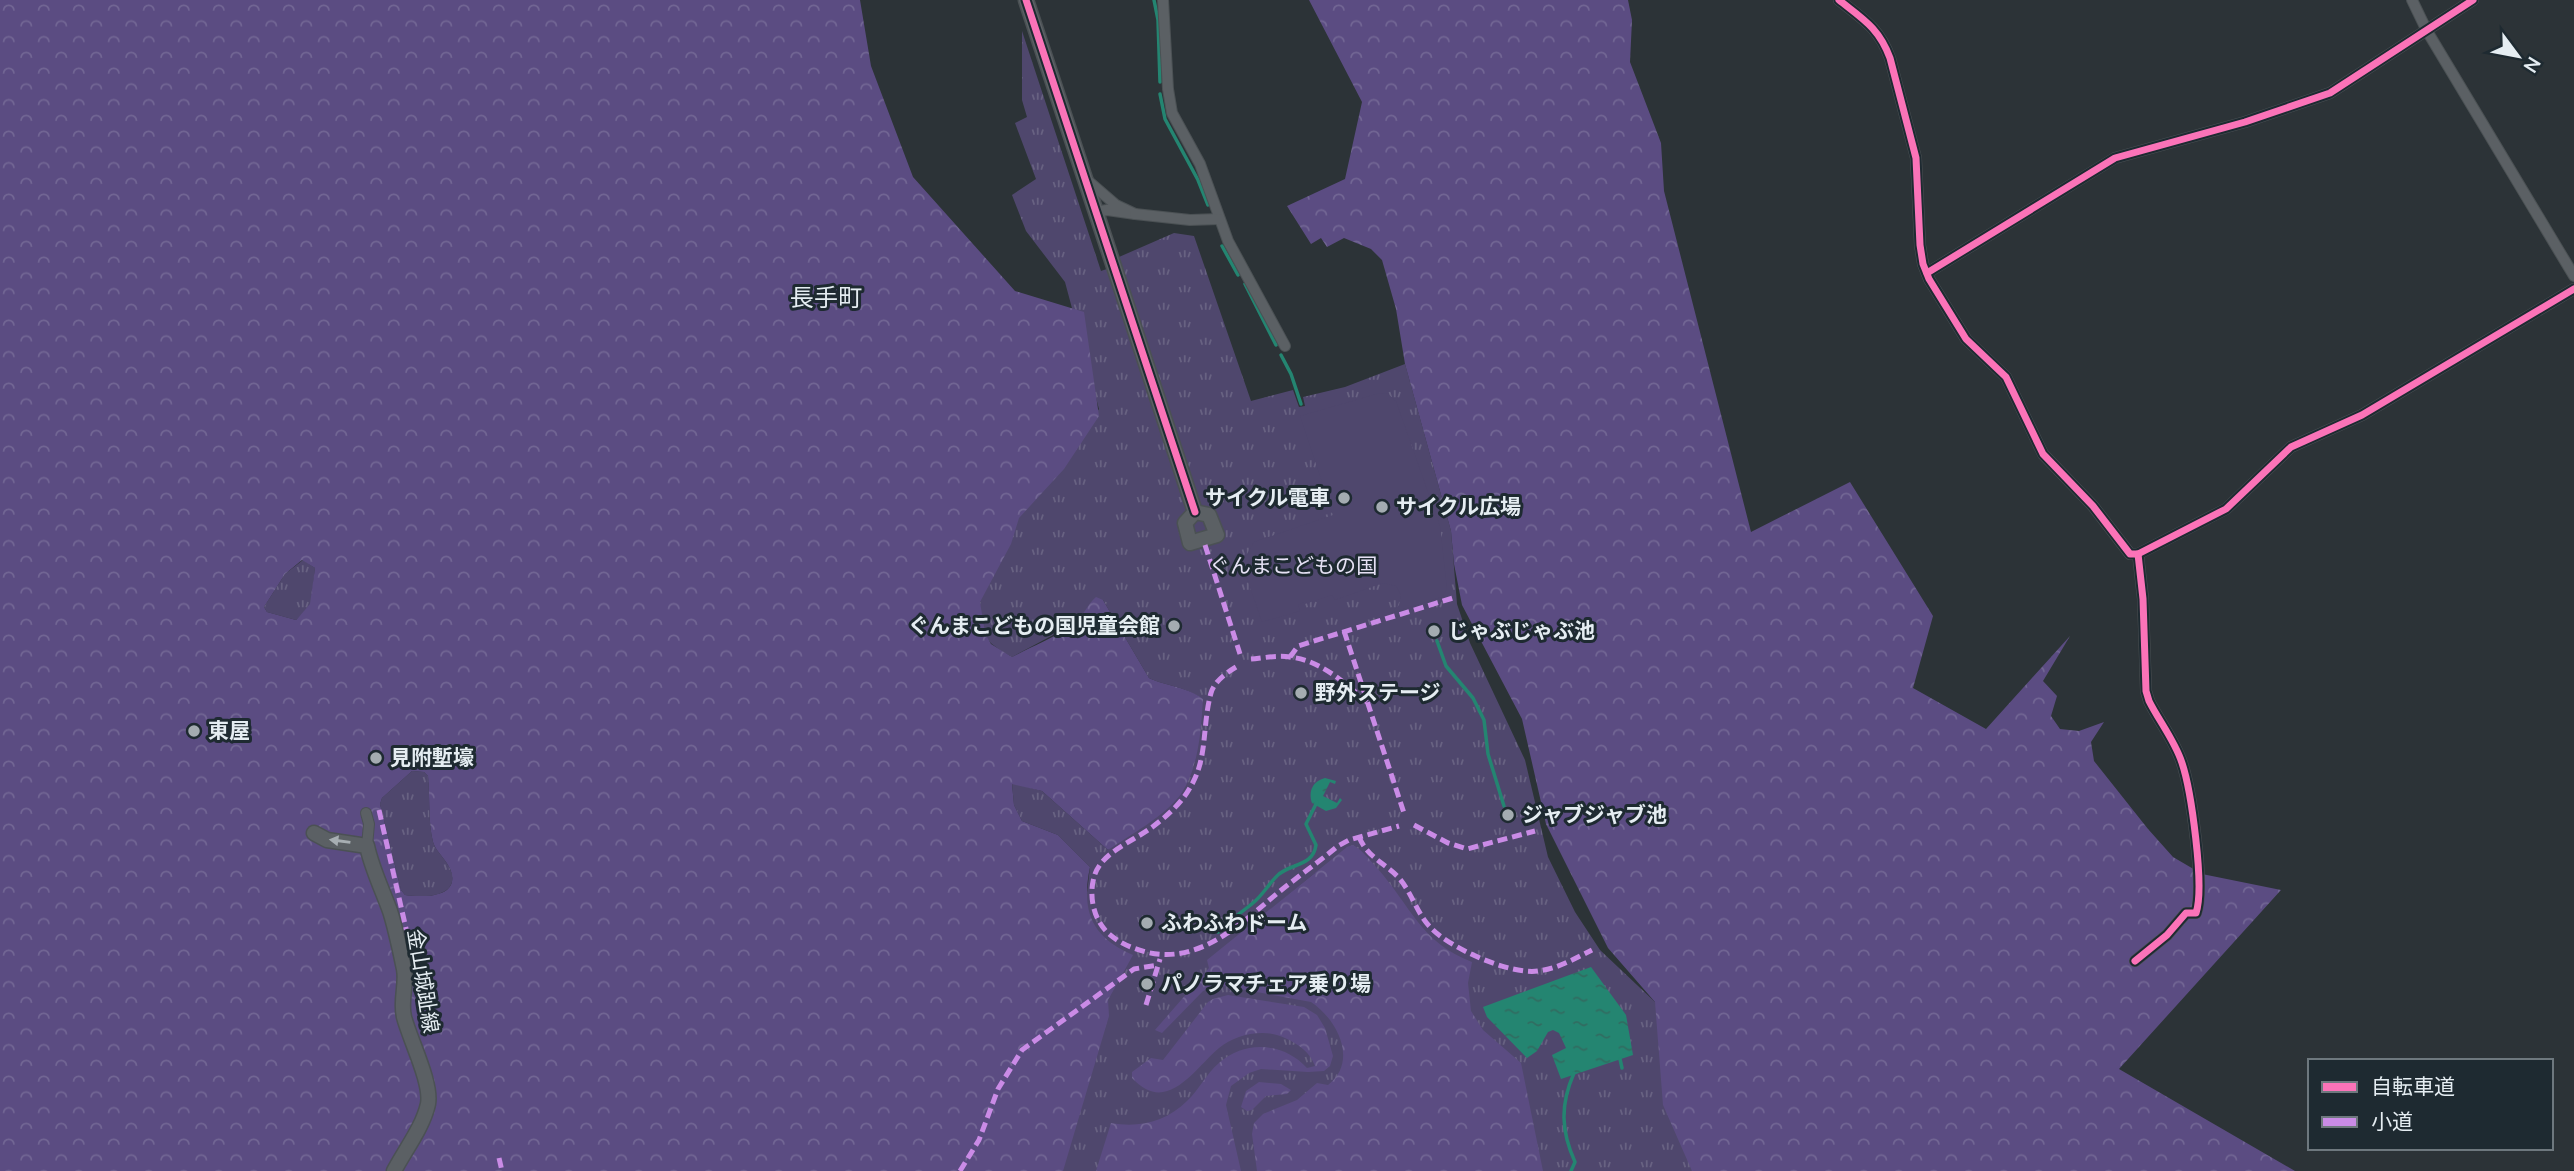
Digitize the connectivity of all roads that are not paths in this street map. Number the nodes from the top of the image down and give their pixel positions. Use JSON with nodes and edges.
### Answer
{"nodes":[{"id":1,"x":1026,"y":0,"type":"edge"},
{"id":2,"x":1163,"y":0,"type":"edge"},
{"id":3,"x":1839,"y":0,"type":"edge"},
{"id":4,"x":2412,"y":0,"type":"edge"},
{"id":5,"x":2473,"y":0,"type":"edge"},
{"id":6,"x":2427,"y":31,"type":"junction"},
{"id":7,"x":1084,"y":177,"type":"junction"},
{"id":8,"x":1096,"y":212,"type":"junction"},
{"id":9,"x":1135,"y":214,"type":"junction"},
{"id":10,"x":1219,"y":219,"type":"junction"},
{"id":11,"x":1927,"y":273,"type":"junction"},
{"id":12,"x":2574,"y":275,"type":"edge"},
{"id":13,"x":2574,"y":289,"type":"edge"},
{"id":14,"x":1285,"y":346,"type":"dead end"},
{"id":15,"x":1195,"y":512,"type":"dead end"},
{"id":16,"x":2138,"y":554,"type":"junction"},
{"id":17,"x":366,"y":813,"type":"dead end"},
{"id":18,"x":314,"y":833,"type":"dead end"},
{"id":19,"x":367,"y":846,"type":"junction"},
{"id":20,"x":2135,"y":961,"type":"dead end"},
{"id":21,"x":394,"y":1171,"type":"edge"}],
"edges":[{"from":1,"to":7,"type":"street"},
{"from":2,"to":10,"type":"street"},
{"from":3,"to":11,"type":"street"},
{"from":4,"to":6,"type":"street"},
{"from":5,"to":6,"type":"street"},
{"from":6,"to":11,"type":"street"},
{"from":6,"to":12,"type":"street"},
{"from":7,"to":8,"type":"street"},
{"from":7,"to":9,"type":"street"},
{"from":8,"to":9,"type":"street"},
{"from":8,"to":15,"type":"street"},
{"from":9,"to":10,"type":"street"},
{"from":10,"to":14,"type":"street"},
{"from":11,"to":16,"type":"street"},
{"from":13,"to":16,"type":"street"},
{"from":16,"to":20,"type":"street"},
{"from":17,"to":19,"type":"street"},
{"from":19,"to":18,"type":"street","one_way":true},
{"from":19,"to":21,"type":"street","name":"金山城趾線"}]}
